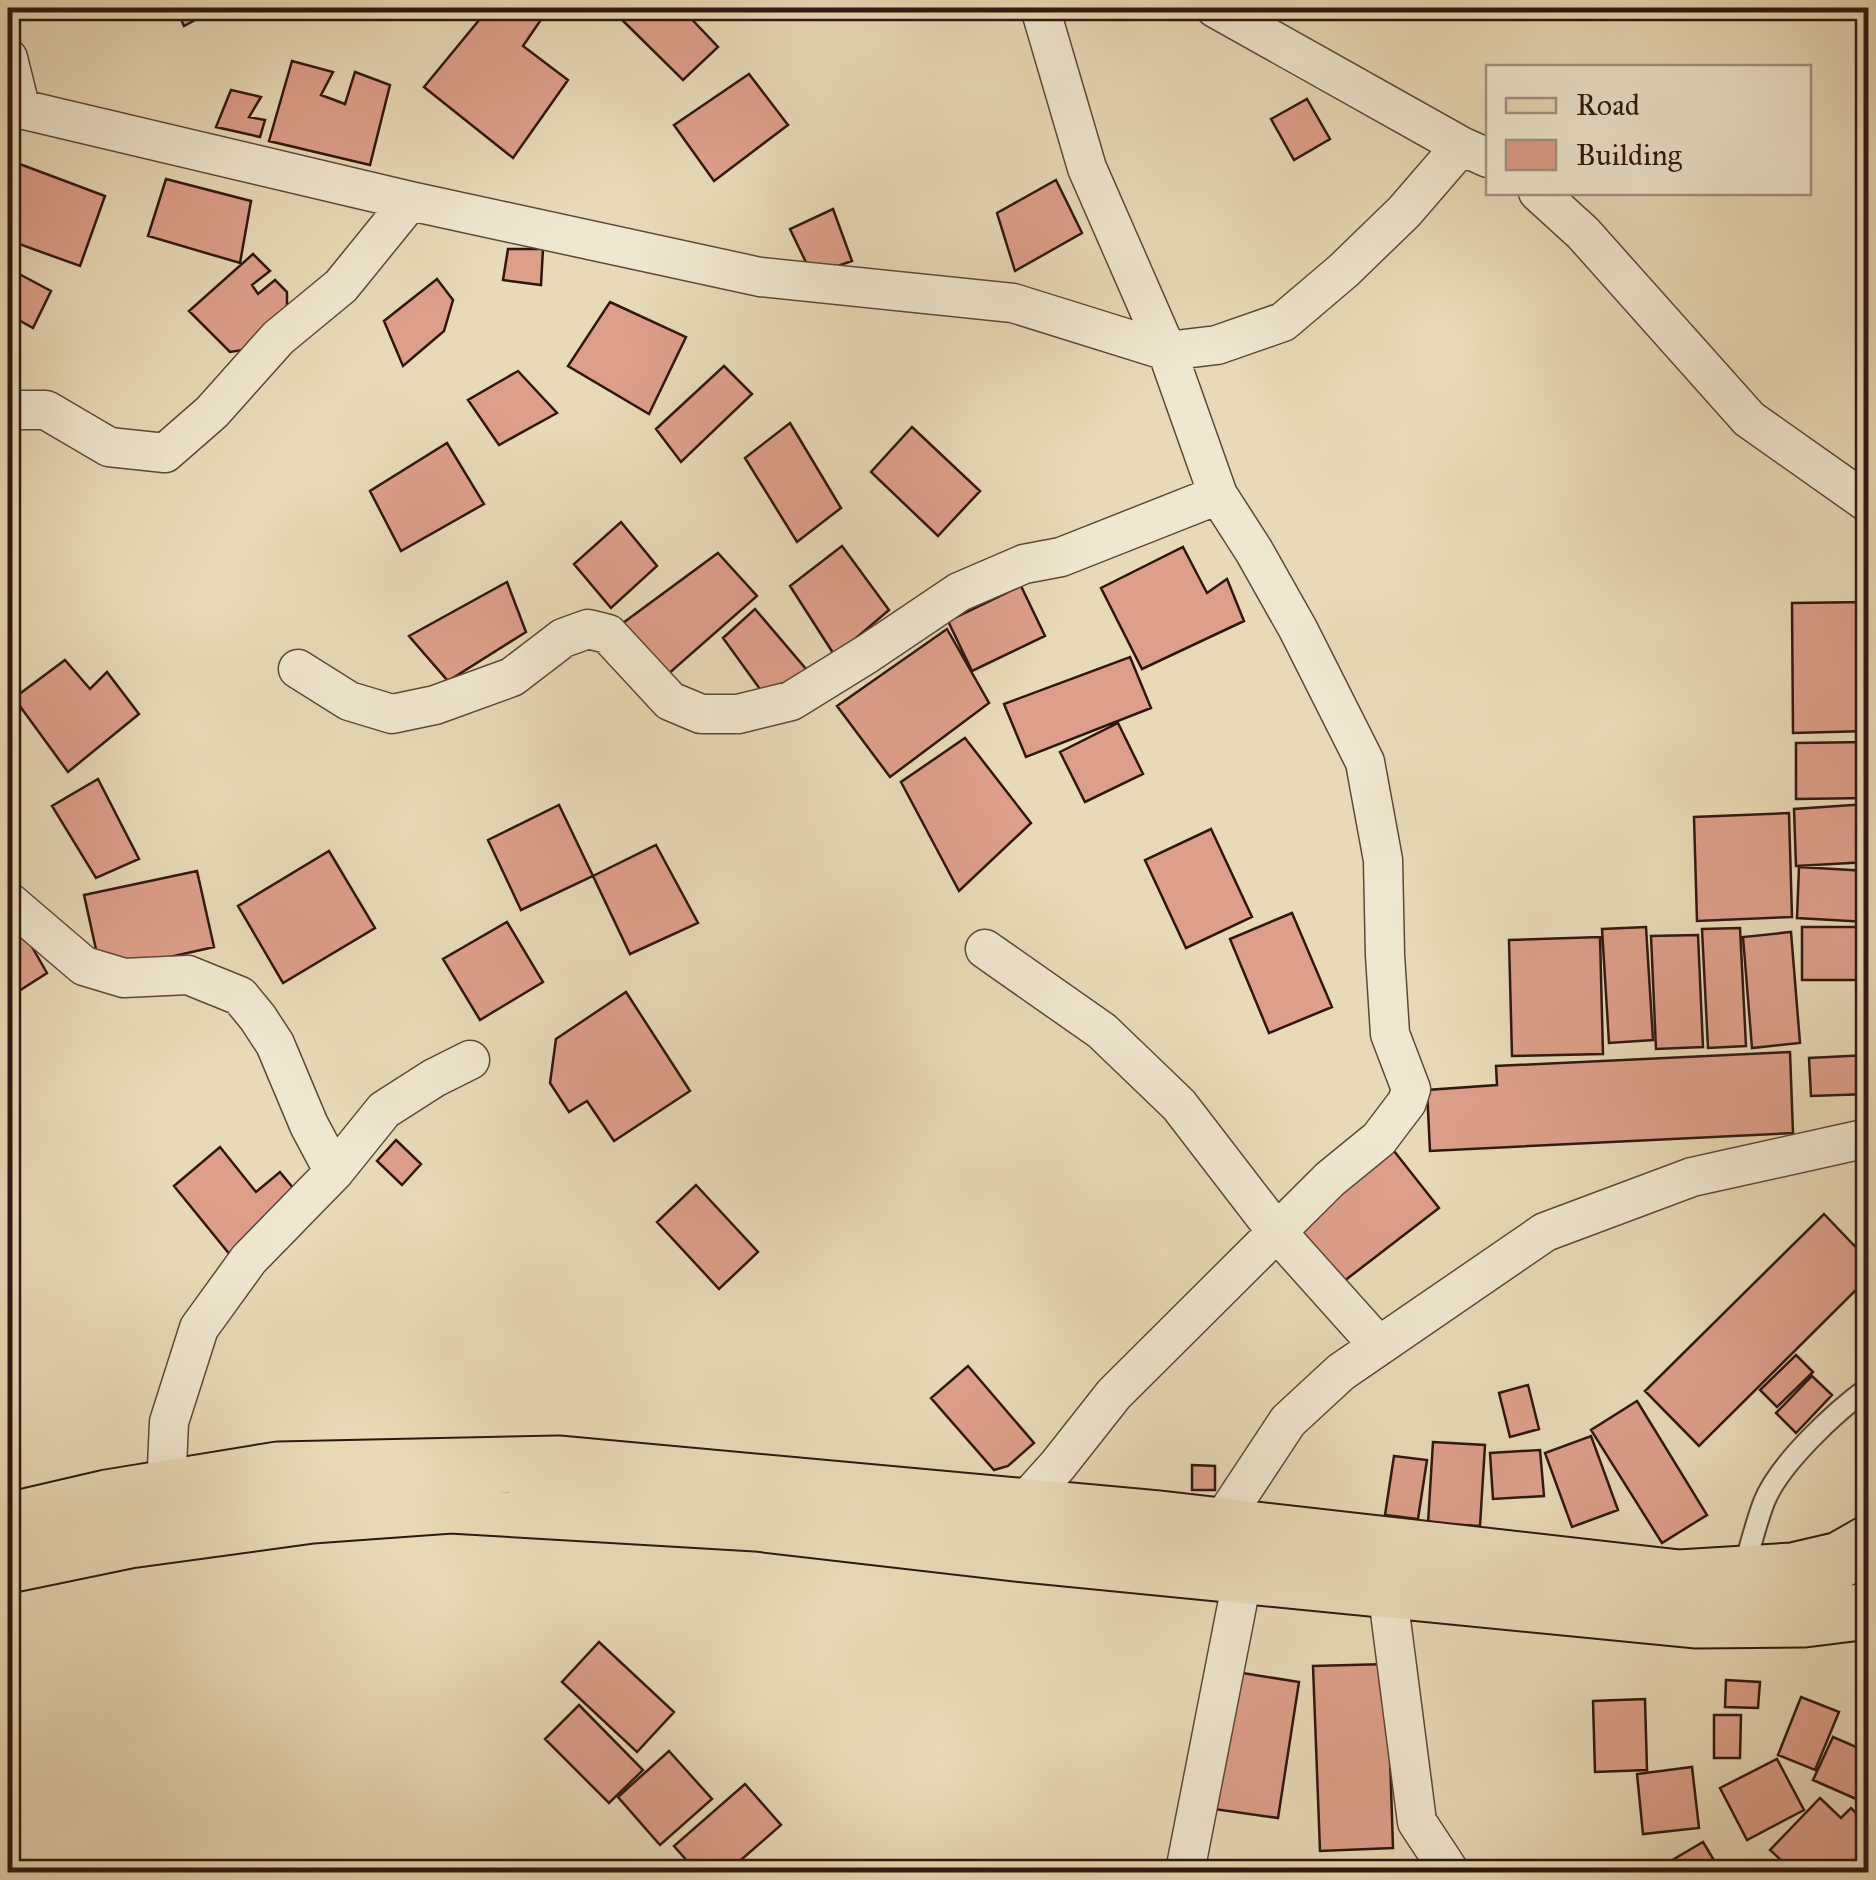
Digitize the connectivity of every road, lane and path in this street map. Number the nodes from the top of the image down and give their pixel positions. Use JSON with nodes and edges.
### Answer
{"nodes":[{"id":1,"x":1040,"y":8,"type":"edge"},
{"id":2,"x":1214,"y":8,"type":"edge"},
{"id":3,"x":8,"y":58,"type":"edge"},
{"id":4,"x":14,"y":108,"type":"edge"},
{"id":5,"x":1475,"y":152,"type":"edge"},
{"id":6,"x":1541,"y":195,"type":"edge"},
{"id":7,"x":410,"y":202,"type":"junction"},
{"id":8,"x":1167,"y":352,"type":"junction"},
{"id":9,"x":8,"y":410,"type":"edge"},
{"id":10,"x":1218,"y":495,"type":"junction"},
{"id":11,"x":1868,"y":503,"type":"edge"},
{"id":12,"x":298,"y":669,"type":"dead end"},
{"id":13,"x":8,"y":901,"type":"edge"},
{"id":14,"x":985,"y":950,"type":"dead end"},
{"id":15,"x":470,"y":1060,"type":"dead end"},
{"id":16,"x":1868,"y":1138,"type":"edge"},
{"id":17,"x":334,"y":1172,"type":"junction"},
{"id":18,"x":1276,"y":1231,"type":"junction"},
{"id":19,"x":1379,"y":1346,"type":"junction"},
{"id":20,"x":1868,"y":1388,"type":"edge"},
{"id":21,"x":166,"y":1488,"type":"junction"},
{"id":22,"x":1022,"y":1506,"type":"junction"},
{"id":23,"x":8,"y":1521,"type":"edge"},
{"id":24,"x":1218,"y":1527,"type":"junction"},
{"id":25,"x":1868,"y":1544,"type":"edge"},
{"id":26,"x":8,"y":1566,"type":"edge"},
{"id":27,"x":1243,"y":1574,"type":"junction"},
{"id":28,"x":1742,"y":1576,"type":"junction"},
{"id":29,"x":1387,"y":1589,"type":"junction"},
{"id":30,"x":1868,"y":1611,"type":"edge"},
{"id":31,"x":1188,"y":1872,"type":"edge"},
{"id":32,"x":1450,"y":1872,"type":"edge"}],
"edges":[{"from":1,"to":8,"type":"street"},
{"from":2,"to":5,"type":"street"},
{"from":3,"to":4,"type":"street"},
{"from":4,"to":7,"type":"street"},
{"from":5,"to":8,"type":"street"},
{"from":6,"to":11,"type":"street"},
{"from":7,"to":8,"type":"street"},
{"from":7,"to":9,"type":"street"},
{"from":8,"to":10,"type":"street"},
{"from":10,"to":12,"type":"street"},
{"from":10,"to":18,"type":"street"},
{"from":13,"to":17,"type":"street"},
{"from":14,"to":18,"type":"street"},
{"from":15,"to":17,"type":"street"},
{"from":16,"to":19,"type":"street"},
{"from":17,"to":21,"type":"street"},
{"from":18,"to":19,"type":"street"},
{"from":18,"to":22,"type":"street"},
{"from":19,"to":24,"type":"street"},
{"from":20,"to":28,"type":"lane"},
{"from":21,"to":22,"type":"main road"},
{"from":21,"to":23,"type":"main road"},
{"from":22,"to":24,"type":"main road"},
{"from":24,"to":28,"type":"main road"},
{"from":25,"to":28,"type":"main road"},
{"from":26,"to":27,"type":"main road"},
{"from":27,"to":29,"type":"main road"},
{"from":27,"to":31,"type":"street"},
{"from":29,"to":30,"type":"main road"},
{"from":29,"to":32,"type":"street"}]}
